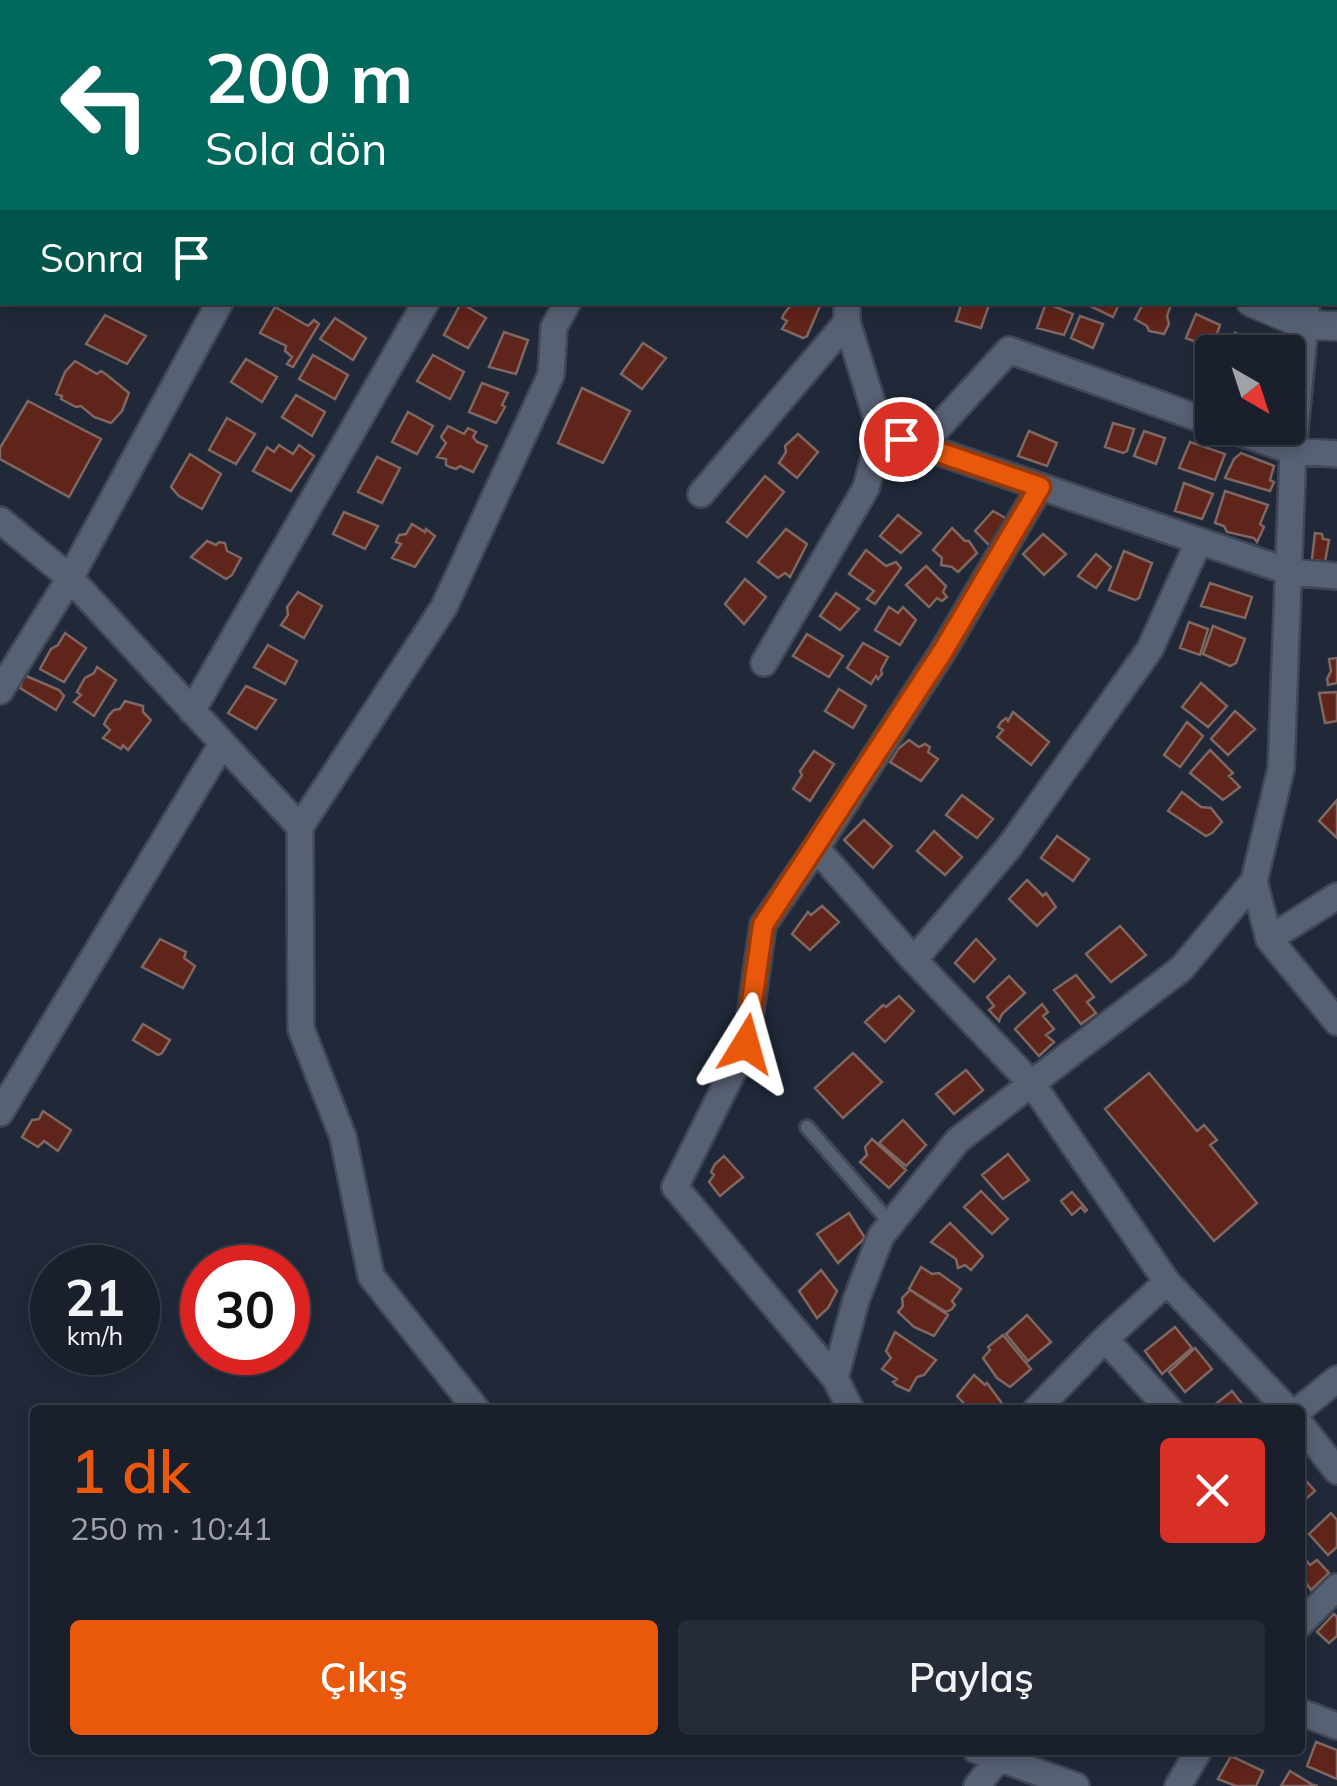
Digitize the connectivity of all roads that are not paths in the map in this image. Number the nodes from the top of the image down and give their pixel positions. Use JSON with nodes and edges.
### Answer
{"nodes":[{"id":1,"x":218,"y":305,"type":"edge"},
{"id":2,"x":424,"y":305,"type":"edge"},
{"id":3,"x":566,"y":305,"type":"edge"},
{"id":4,"x":1265,"y":305,"type":"edge"},
{"id":5,"x":847,"y":312,"type":"edge"},
{"id":6,"x":1306,"y":314,"type":"edge"},
{"id":7,"x":1337,"y":326,"type":"edge"},
{"id":8,"x":1195,"y":416,"type":"edge"},
{"id":9,"x":881,"y":432,"type":"junction"},
{"id":10,"x":1276,"y":445,"type":"edge"},
{"id":11,"x":921,"y":446,"type":"junction"},
{"id":12,"x":1293,"y":451,"type":"junction"},
{"id":13,"x":1337,"y":454,"type":"edge"},
{"id":14,"x":1040,"y":487,"type":"junction"},
{"id":15,"x":701,"y":494,"type":"dead end"},
{"id":16,"x":0,"y":520,"type":"edge"},
{"id":17,"x":1198,"y":541,"type":"junction"},
{"id":18,"x":1290,"y":572,"type":"junction"},
{"id":19,"x":1337,"y":576,"type":"edge"},
{"id":20,"x":70,"y":578,"type":"junction"},
{"id":21,"x":764,"y":663,"type":"dead end"},
{"id":22,"x":0,"y":691,"type":"edge"},
{"id":23,"x":192,"y":711,"type":"junction"},
{"id":24,"x":222,"y":744,"type":"junction"},
{"id":25,"x":300,"y":827,"type":"junction"},
{"id":26,"x":816,"y":848,"type":"junction"},
{"id":27,"x":1254,"y":881,"type":"junction"},
{"id":28,"x":1337,"y":896,"type":"edge"},
{"id":29,"x":1270,"y":938,"type":"junction"},
{"id":30,"x":914,"y":960,"type":"junction"},
{"id":31,"x":1337,"y":1022,"type":"edge"},
{"id":32,"x":1033,"y":1084,"type":"junction"},
{"id":33,"x":0,"y":1113,"type":"edge"},
{"id":34,"x":808,"y":1127,"type":"dead end"},
{"id":35,"x":891,"y":1224,"type":"junction"},
{"id":36,"x":1167,"y":1282,"type":"junction"},
{"id":37,"x":1105,"y":1338,"type":"junction"},
{"id":38,"x":835,"y":1378,"type":"junction"},
{"id":39,"x":1337,"y":1379,"type":"edge"},
{"id":40,"x":473,"y":1405,"type":"edge"},
{"id":41,"x":848,"y":1405,"type":"edge"},
{"id":42,"x":1041,"y":1405,"type":"edge"},
{"id":43,"x":1165,"y":1405,"type":"edge"},
{"id":44,"x":1283,"y":1405,"type":"edge"},
{"id":45,"x":1305,"y":1405,"type":"edge"},
{"id":46,"x":1305,"y":1430,"type":"edge"},
{"id":47,"x":1337,"y":1471,"type":"edge"},
{"id":48,"x":1337,"y":1587,"type":"edge"},
{"id":49,"x":1305,"y":1619,"type":"edge"},
{"id":50,"x":1305,"y":1714,"type":"edge"},
{"id":51,"x":1337,"y":1726,"type":"edge"},
{"id":52,"x":992,"y":1755,"type":"edge"},
{"id":53,"x":998,"y":1755,"type":"edge"},
{"id":54,"x":1196,"y":1755,"type":"edge"},
{"id":55,"x":977,"y":1786,"type":"edge"},
{"id":56,"x":1076,"y":1786,"type":"edge"},
{"id":57,"x":1178,"y":1786,"type":"edge"}],
"edges":[{"from":1,"to":20,"type":"street"},
{"from":2,"to":23,"type":"street"},
{"from":3,"to":25,"type":"street"},
{"from":4,"to":6,"type":"street"},
{"from":5,"to":9,"type":"street"},
{"from":5,"to":15,"type":"street"},
{"from":6,"to":7,"type":"street"},
{"from":6,"to":12,"type":"street"},
{"from":8,"to":11,"type":"street"},
{"from":9,"to":11,"type":"street"},
{"from":9,"to":21,"type":"street"},
{"from":10,"to":12,"type":"street"},
{"from":11,"to":14,"type":"street"},
{"from":12,"to":13,"type":"street"},
{"from":12,"to":18,"type":"street"},
{"from":14,"to":17,"type":"street"},
{"from":14,"to":26,"type":"street"},
{"from":16,"to":20,"type":"street"},
{"from":17,"to":18,"type":"street"},
{"from":17,"to":30,"type":"street"},
{"from":18,"to":19,"type":"street"},
{"from":18,"to":27,"type":"street"},
{"from":20,"to":22,"type":"street"},
{"from":20,"to":23,"type":"street"},
{"from":23,"to":24,"type":"street"},
{"from":24,"to":25,"type":"street"},
{"from":24,"to":33,"type":"street"},
{"from":25,"to":40,"type":"street"},
{"from":26,"to":30,"type":"street"},
{"from":26,"to":38,"type":"street"},
{"from":27,"to":29,"type":"street"},
{"from":27,"to":32,"type":"street"},
{"from":28,"to":29,"type":"street"},
{"from":29,"to":31,"type":"street"},
{"from":30,"to":32,"type":"street"},
{"from":32,"to":35,"type":"street"},
{"from":32,"to":36,"type":"street"},
{"from":34,"to":35,"type":"lane"},
{"from":35,"to":38,"type":"street"},
{"from":36,"to":37,"type":"street"},
{"from":36,"to":44,"type":"street"},
{"from":37,"to":42,"type":"street"},
{"from":37,"to":43,"type":"street"},
{"from":38,"to":41,"type":"street"},
{"from":39,"to":45,"type":"street"},
{"from":46,"to":47,"type":"street"},
{"from":48,"to":49,"type":"street"},
{"from":50,"to":51,"type":"street"},
{"from":52,"to":55,"type":"street"},
{"from":53,"to":56,"type":"street"},
{"from":54,"to":57,"type":"street"}]}
